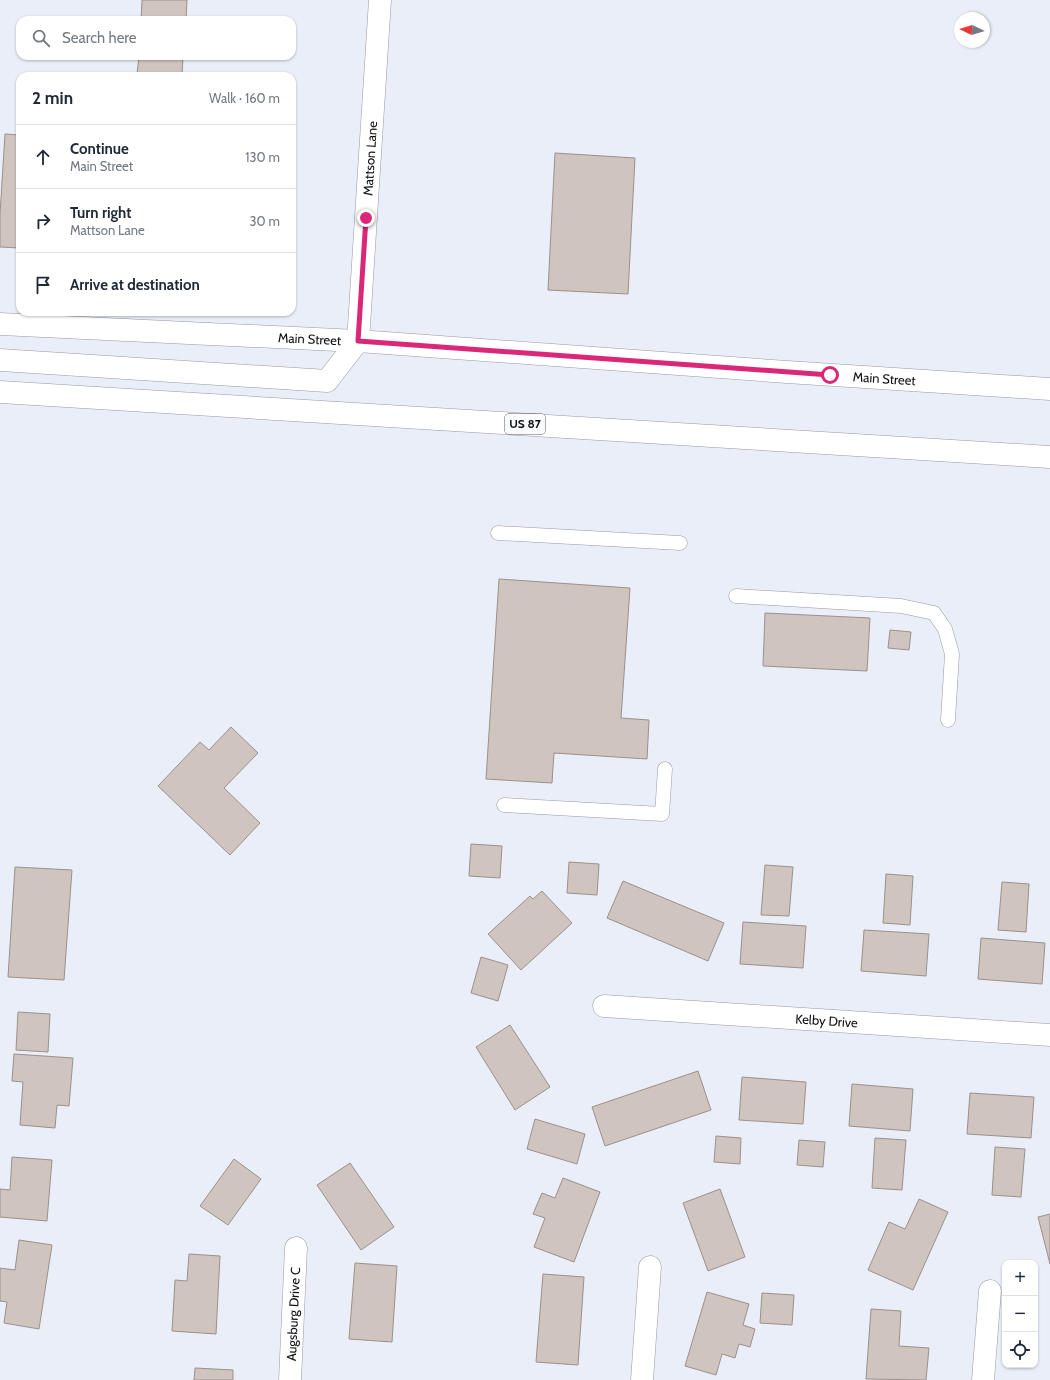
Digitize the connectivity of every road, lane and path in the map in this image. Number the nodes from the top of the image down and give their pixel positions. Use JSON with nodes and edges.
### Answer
{"nodes":[{"id":1,"x":380,"y":0,"type":"edge"},
{"id":2,"x":0,"y":324,"type":"edge"},
{"id":3,"x":358,"y":341,"type":"junction"},
{"id":4,"x":0,"y":360,"type":"edge"},
{"id":5,"x":1050,"y":389,"type":"edge"},
{"id":6,"x":0,"y":392,"type":"edge"},
{"id":7,"x":1050,"y":457,"type":"edge"},
{"id":8,"x":498,"y":532,"type":"dead end"},
{"id":9,"x":680,"y":543,"type":"dead end"},
{"id":10,"x":736,"y":596,"type":"dead end"},
{"id":11,"x":948,"y":720,"type":"dead end"},
{"id":12,"x":665,"y":769,"type":"dead end"},
{"id":13,"x":504,"y":805,"type":"dead end"},
{"id":14,"x":604,"y":1006,"type":"dead end"},
{"id":15,"x":1050,"y":1035,"type":"edge"},
{"id":16,"x":296,"y":1248,"type":"dead end"},
{"id":17,"x":650,"y":1267,"type":"dead end"},
{"id":18,"x":990,"y":1291,"type":"dead end"},
{"id":19,"x":290,"y":1380,"type":"edge"},
{"id":20,"x":642,"y":1380,"type":"edge"},
{"id":21,"x":983,"y":1380,"type":"edge"}],
"edges":[{"from":1,"to":3,"type":"main road","name":"Mattson Lane"},
{"from":2,"to":3,"type":"main road","name":"Main Street"},
{"from":3,"to":4,"type":"main road"},
{"from":3,"to":5,"type":"main road","name":"Main Street"},
{"from":6,"to":7,"type":"main road","number":"US 87"},
{"from":8,"to":9,"type":"lane"},
{"from":10,"to":11,"type":"lane"},
{"from":12,"to":13,"type":"lane"},
{"from":14,"to":15,"type":"main road","name":"Kelby Drive"},
{"from":16,"to":19,"type":"main road","name":"Augsburg Drive C"},
{"from":17,"to":20,"type":"main road"},
{"from":18,"to":21,"type":"main road"}]}
